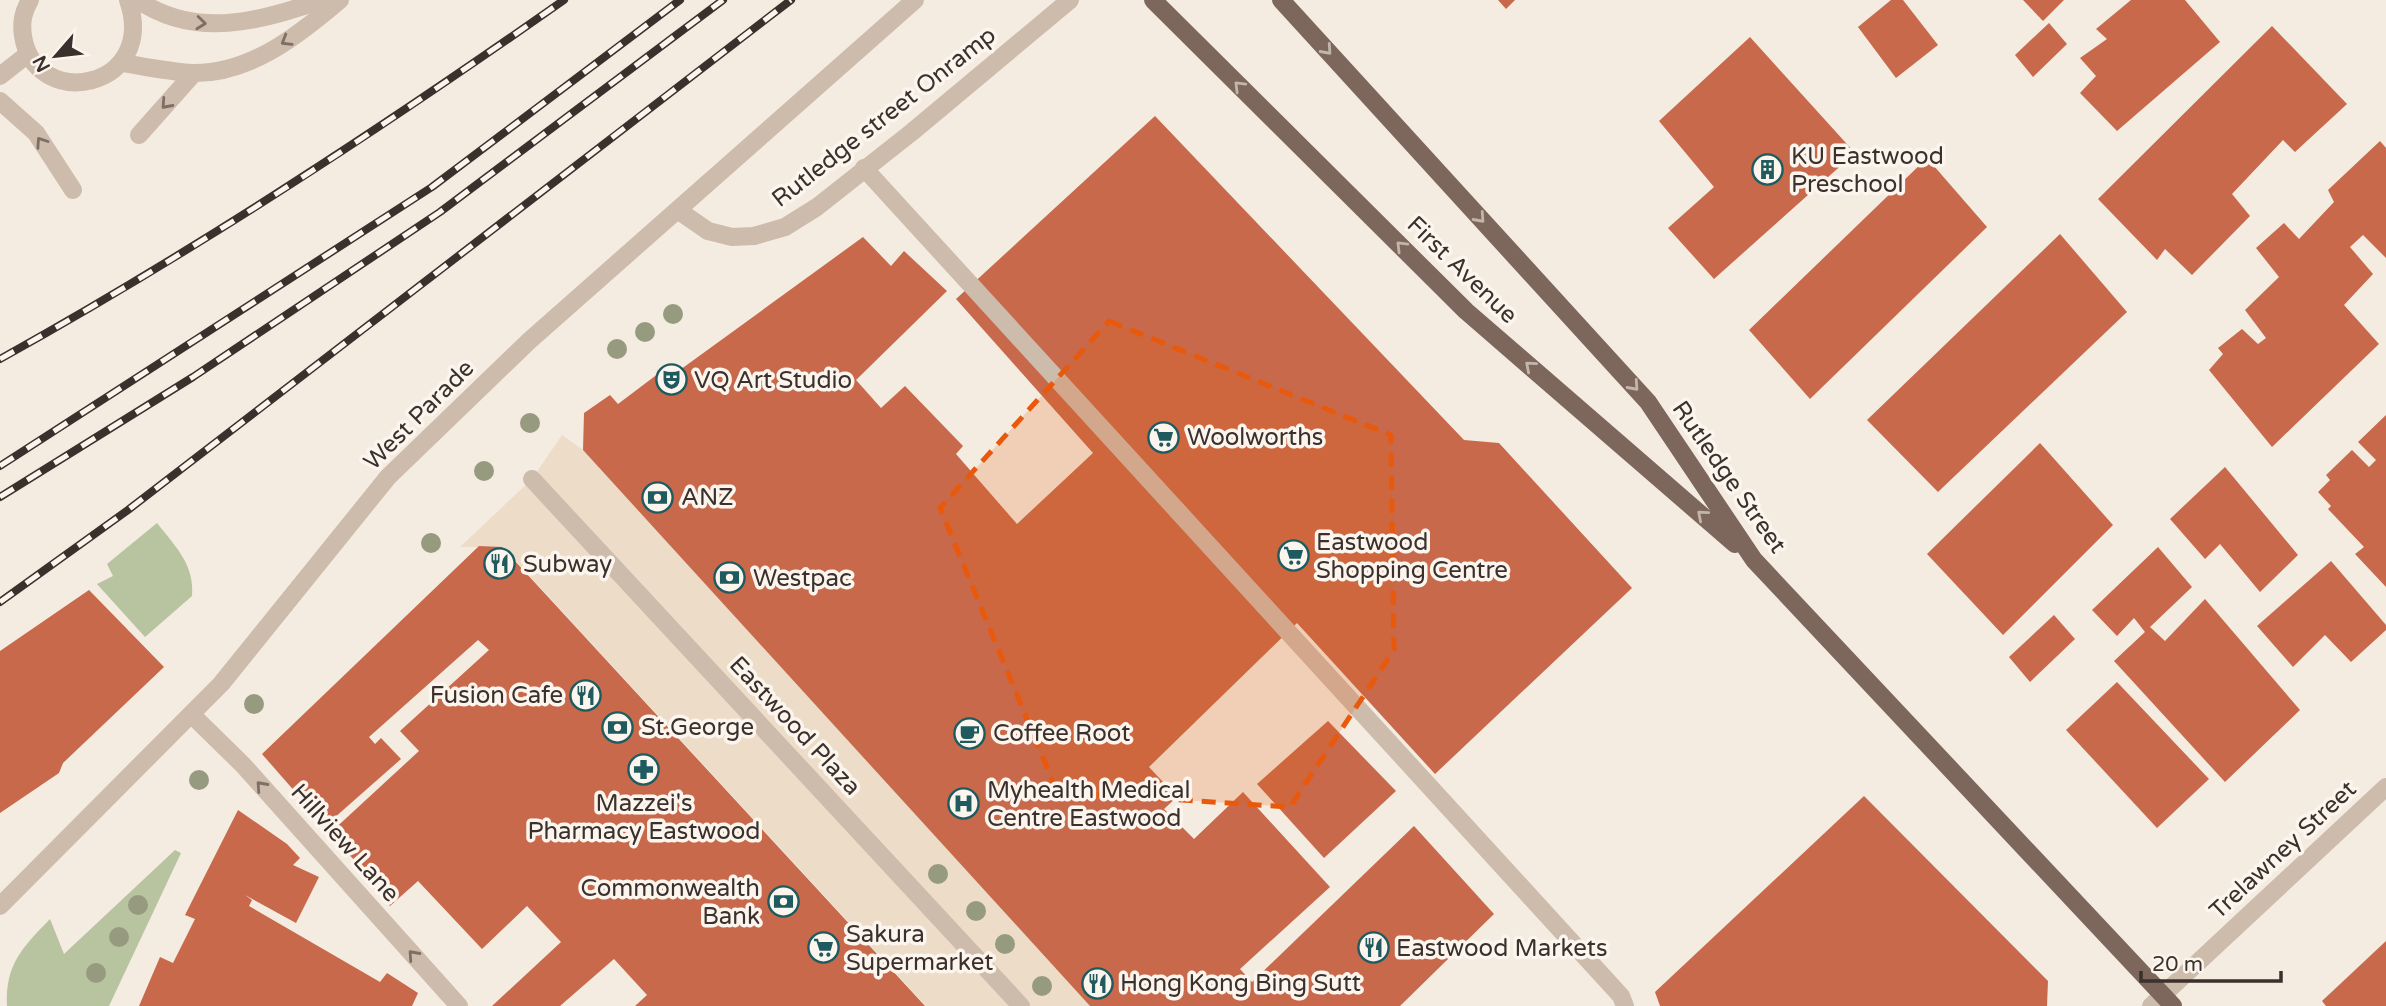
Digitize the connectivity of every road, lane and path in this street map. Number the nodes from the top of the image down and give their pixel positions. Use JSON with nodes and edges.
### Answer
{"nodes":[{"id":1,"x":30,"y":0,"type":"edge"},
{"id":2,"x":128,"y":0,"type":"edge"},
{"id":3,"x":138,"y":0,"type":"edge"},
{"id":4,"x":321,"y":0,"type":"edge"},
{"id":5,"x":340,"y":0,"type":"edge"},
{"id":6,"x":915,"y":0,"type":"edge"},
{"id":7,"x":1070,"y":0,"type":"edge"},
{"id":8,"x":1153,"y":0,"type":"edge"},
{"id":9,"x":1281,"y":0,"type":"edge"},
{"id":10,"x":28,"y":54,"type":"junction"},
{"id":11,"x":123,"y":63,"type":"junction"},
{"id":12,"x":194,"y":73,"type":"junction"},
{"id":13,"x":0,"y":76,"type":"edge"},
{"id":14,"x":0,"y":101,"type":"edge"},
{"id":15,"x":139,"y":135,"type":"dead end"},
{"id":16,"x":864,"y":168,"type":"junction"},
{"id":17,"x":73,"y":190,"type":"dead end"},
{"id":18,"x":679,"y":211,"type":"junction"},
{"id":19,"x":532,"y":479,"type":"dead end"},
{"id":20,"x":1754,"y":560,"type":"junction"},
{"id":21,"x":192,"y":715,"type":"junction"},
{"id":22,"x":2386,"y":787,"type":"edge"},
{"id":23,"x":0,"y":906,"type":"edge"},
{"id":24,"x":443,"y":999,"type":"edge"},
{"id":25,"x":2162,"y":1002,"type":"edge"},
{"id":26,"x":459,"y":1006,"type":"edge"},
{"id":27,"x":1021,"y":1006,"type":"edge"},
{"id":28,"x":1625,"y":1006,"type":"edge"}],
"edges":[{"from":1,"to":10,"type":"street"},
{"from":2,"to":11,"type":"street"},
{"from":3,"to":4,"type":"street","one_way":true},
{"from":5,"to":12,"type":"street","one_way":true},
{"from":6,"to":18,"type":"street","name":"West Parade"},
{"from":7,"to":16,"type":"street","name":"Rutledge street Onramp"},
{"from":20,"to":8,"type":"main road","name":"First Avenue","one_way":true},
{"from":9,"to":20,"type":"main road","name":"Rutledge Street","one_way":true},
{"from":10,"to":11,"type":"street"},
{"from":10,"to":13,"type":"street"},
{"from":11,"to":12,"type":"street"},
{"from":12,"to":15,"type":"street","one_way":true},
{"from":17,"to":14,"type":"street","one_way":true},
{"from":16,"to":18,"type":"street","name":"Rutledge street Onramp"},
{"from":16,"to":28,"type":"street"},
{"from":18,"to":21,"type":"street","name":"West Parade"},
{"from":19,"to":27,"type":"street","name":"Eastwood Plaza"},
{"from":20,"to":25,"type":"main road","name":"Rutledge Street"},
{"from":21,"to":23,"type":"street","name":"West Parade"},
{"from":24,"to":21,"type":"street","name":"Hillview Lane","one_way":true},
{"from":22,"to":25,"type":"street","name":"Trelawney Street"},
{"from":24,"to":26,"type":"street","name":"Hillview Lane"}]}
